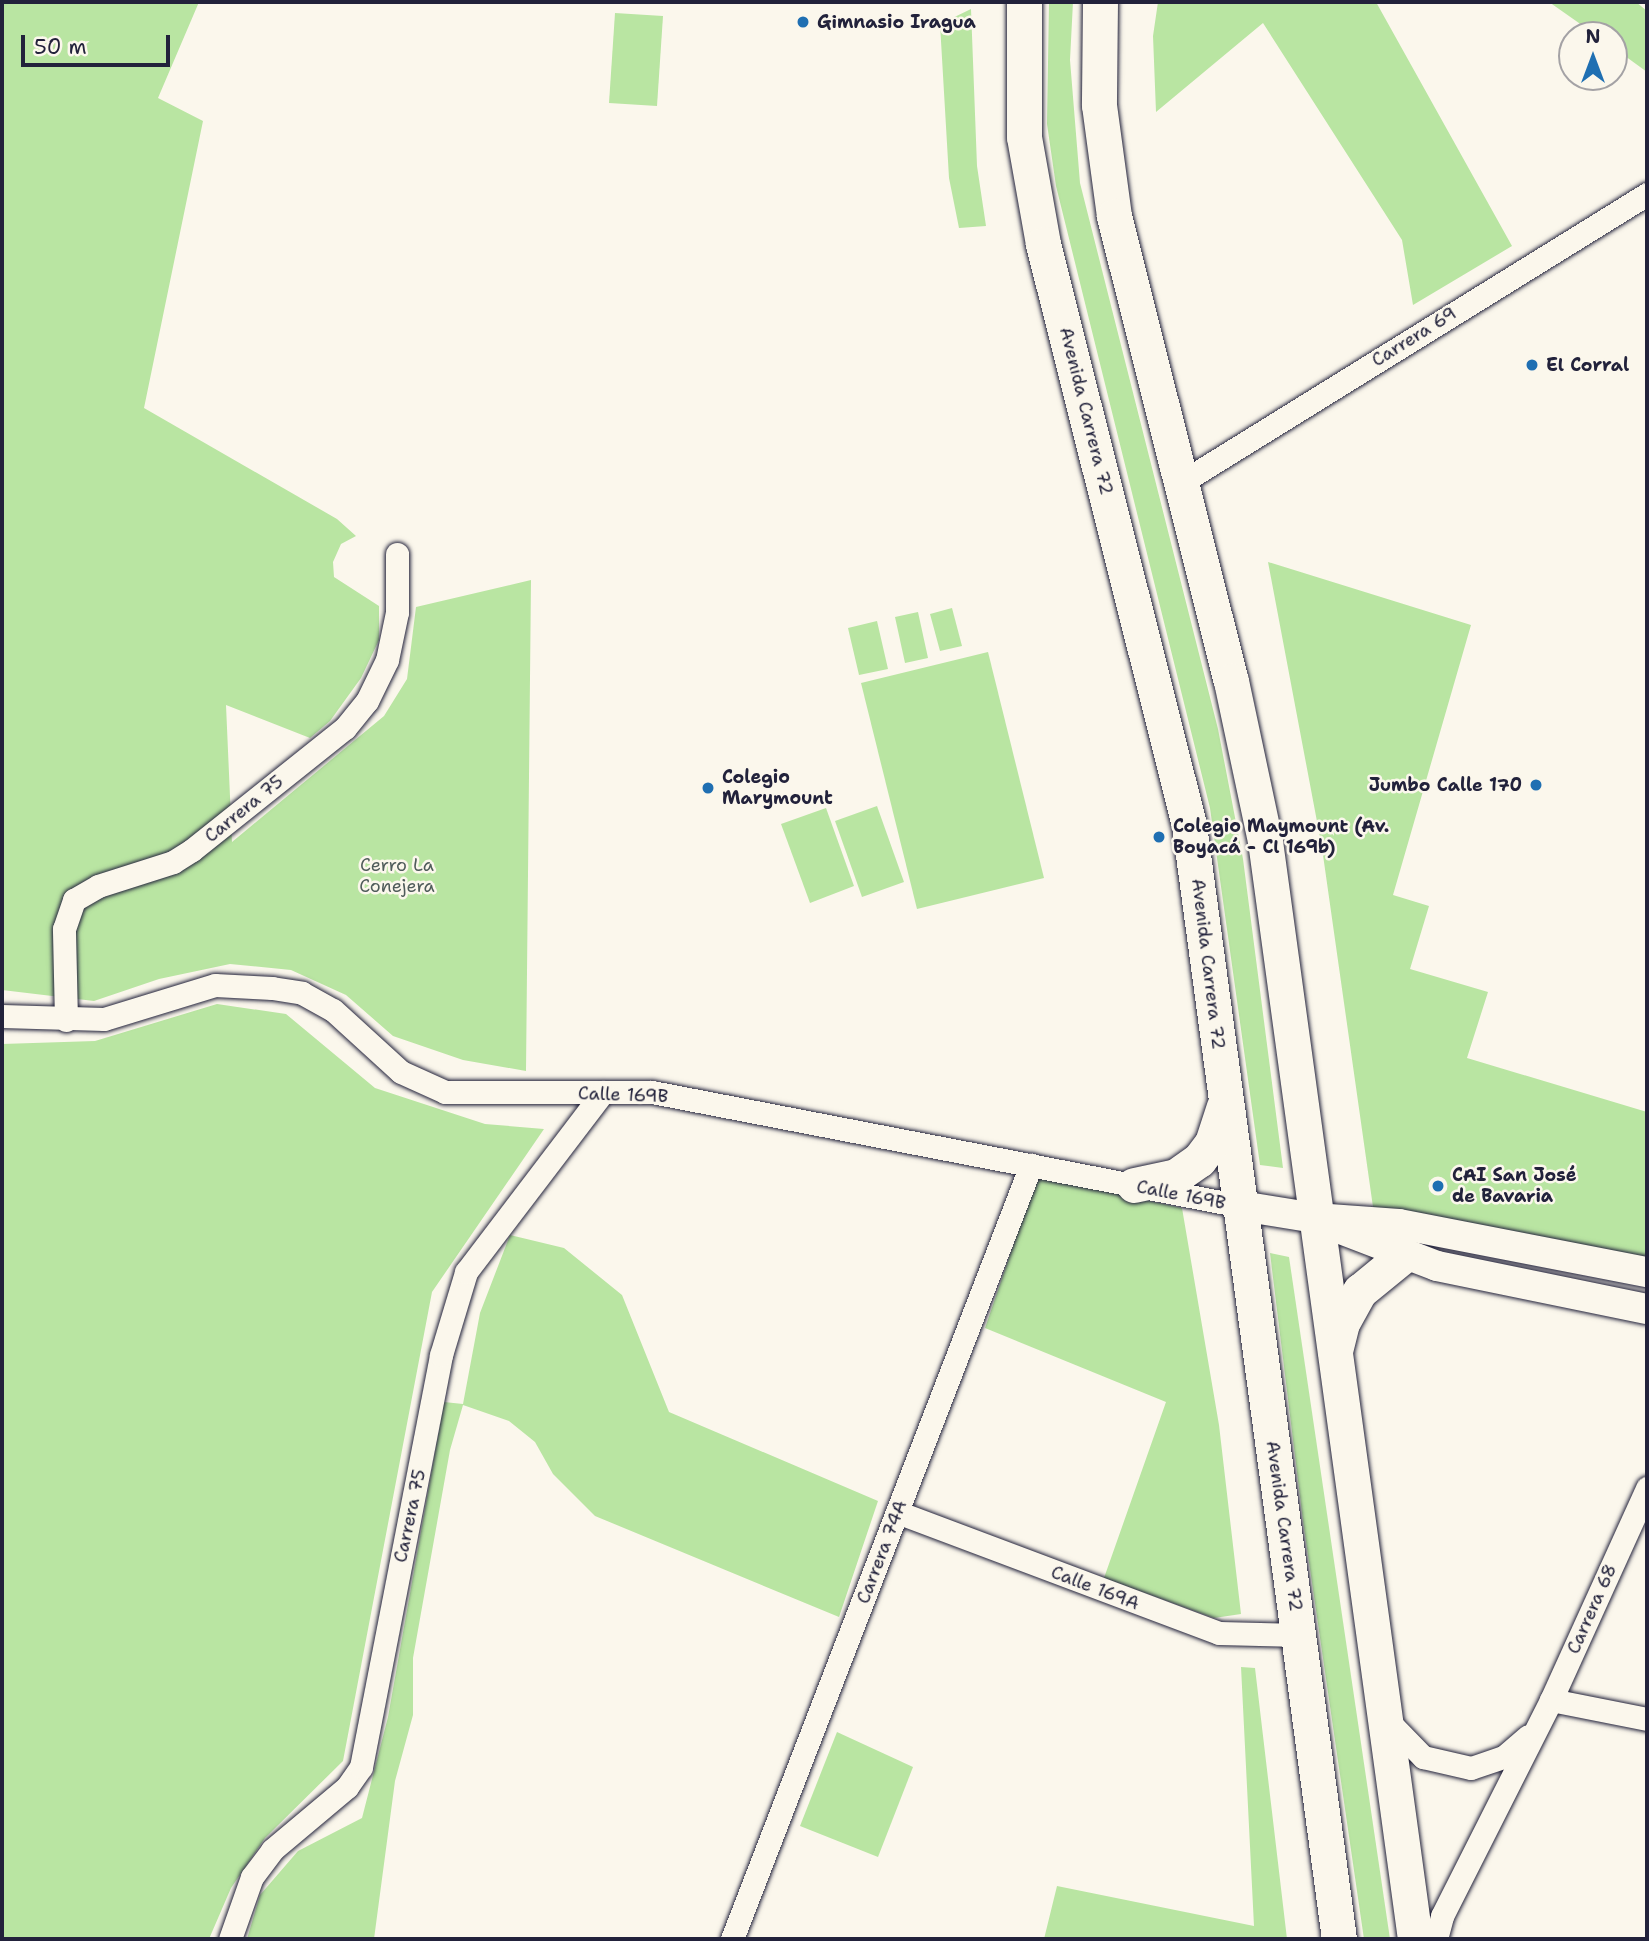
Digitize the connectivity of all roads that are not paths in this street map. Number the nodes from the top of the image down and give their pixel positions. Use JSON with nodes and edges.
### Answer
{"nodes":[{"id":1,"x":1024,"y":2,"type":"edge"},
{"id":2,"x":1100,"y":2,"type":"edge"},
{"id":3,"x":1647,"y":194,"type":"edge"},
{"id":4,"x":1182,"y":482,"type":"junction"},
{"id":5,"x":397,"y":554,"type":"dead end"},
{"id":6,"x":2,"y":1016,"type":"edge"},
{"id":7,"x":66,"y":1020,"type":"junction"},
{"id":8,"x":603,"y":1092,"type":"junction"},
{"id":9,"x":1225,"y":1104,"type":"junction"},
{"id":10,"x":1031,"y":1165,"type":"junction"},
{"id":11,"x":1134,"y":1185,"type":"junction"},
{"id":12,"x":1241,"y":1206,"type":"junction"},
{"id":13,"x":1315,"y":1219,"type":"junction"},
{"id":14,"x":1404,"y":1255,"type":"junction"},
{"id":15,"x":1647,"y":1272,"type":"edge"},
{"id":16,"x":1647,"y":1309,"type":"edge"},
{"id":17,"x":1333,"y":1358,"type":"junction"},
{"id":18,"x":1647,"y":1488,"type":"edge"},
{"id":19,"x":897,"y":1512,"type":"junction"},
{"id":20,"x":1300,"y":1635,"type":"junction"},
{"id":21,"x":1551,"y":1700,"type":"junction"},
{"id":22,"x":1382,"y":1714,"type":"junction"},
{"id":23,"x":1647,"y":1719,"type":"edge"},
{"id":24,"x":1536,"y":1730,"type":"junction"},
{"id":25,"x":230,"y":1939,"type":"edge"},
{"id":26,"x":732,"y":1939,"type":"edge"},
{"id":27,"x":1339,"y":1939,"type":"edge"},
{"id":28,"x":1415,"y":1939,"type":"edge"},
{"id":29,"x":1436,"y":1939,"type":"edge"}],
"edges":[{"from":1,"to":9,"type":"highway","name":"Avenida Carrera 72"},
{"from":2,"to":4,"type":"highway"},
{"from":3,"to":4,"type":"street","name":"Carrera 69"},
{"from":4,"to":13,"type":"highway"},
{"from":5,"to":7,"type":"street","name":"Carrera 75"},
{"from":6,"to":7,"type":"street","name":"Calle 169B"},
{"from":7,"to":8,"type":"street","name":"Calle 169B"},
{"from":8,"to":10,"type":"street","name":"Calle 169B"},
{"from":8,"to":25,"type":"street","name":"Carrera 75"},
{"from":9,"to":11,"type":"highway"},
{"from":9,"to":12,"type":"highway","name":"Avenida Carrera 72"},
{"from":10,"to":11,"type":"street","name":"Calle 169B"},
{"from":10,"to":19,"type":"street","name":"Carrera 74A"},
{"from":11,"to":12,"type":"street","name":"Calle 169B"},
{"from":12,"to":13,"type":"main road","name":"Calle 169B"},
{"from":12,"to":20,"type":"highway","name":"Avenida Carrera 72"},
{"from":13,"to":14,"type":"main road","name":"Calle 169B"},
{"from":13,"to":15,"type":"main road","name":"Calle 169B"},
{"from":13,"to":17,"type":"highway"},
{"from":14,"to":16,"type":"main road","name":"Calle 169B"},
{"from":14,"to":17,"type":"highway"},
{"from":17,"to":22,"type":"highway"},
{"from":18,"to":21,"type":"street","name":"Carrera 68"},
{"from":19,"to":20,"type":"street","name":"Calle 169A"},
{"from":19,"to":26,"type":"street","name":"Carrera 74A"},
{"from":20,"to":27,"type":"highway","name":"Avenida Carrera 72"},
{"from":21,"to":23,"type":"street"},
{"from":21,"to":24,"type":"street","name":"Carrera 68"},
{"from":22,"to":24,"type":"street","name":"Carrera 68"},
{"from":22,"to":28,"type":"highway"},
{"from":24,"to":29,"type":"street","name":"Carrera 68"}]}
